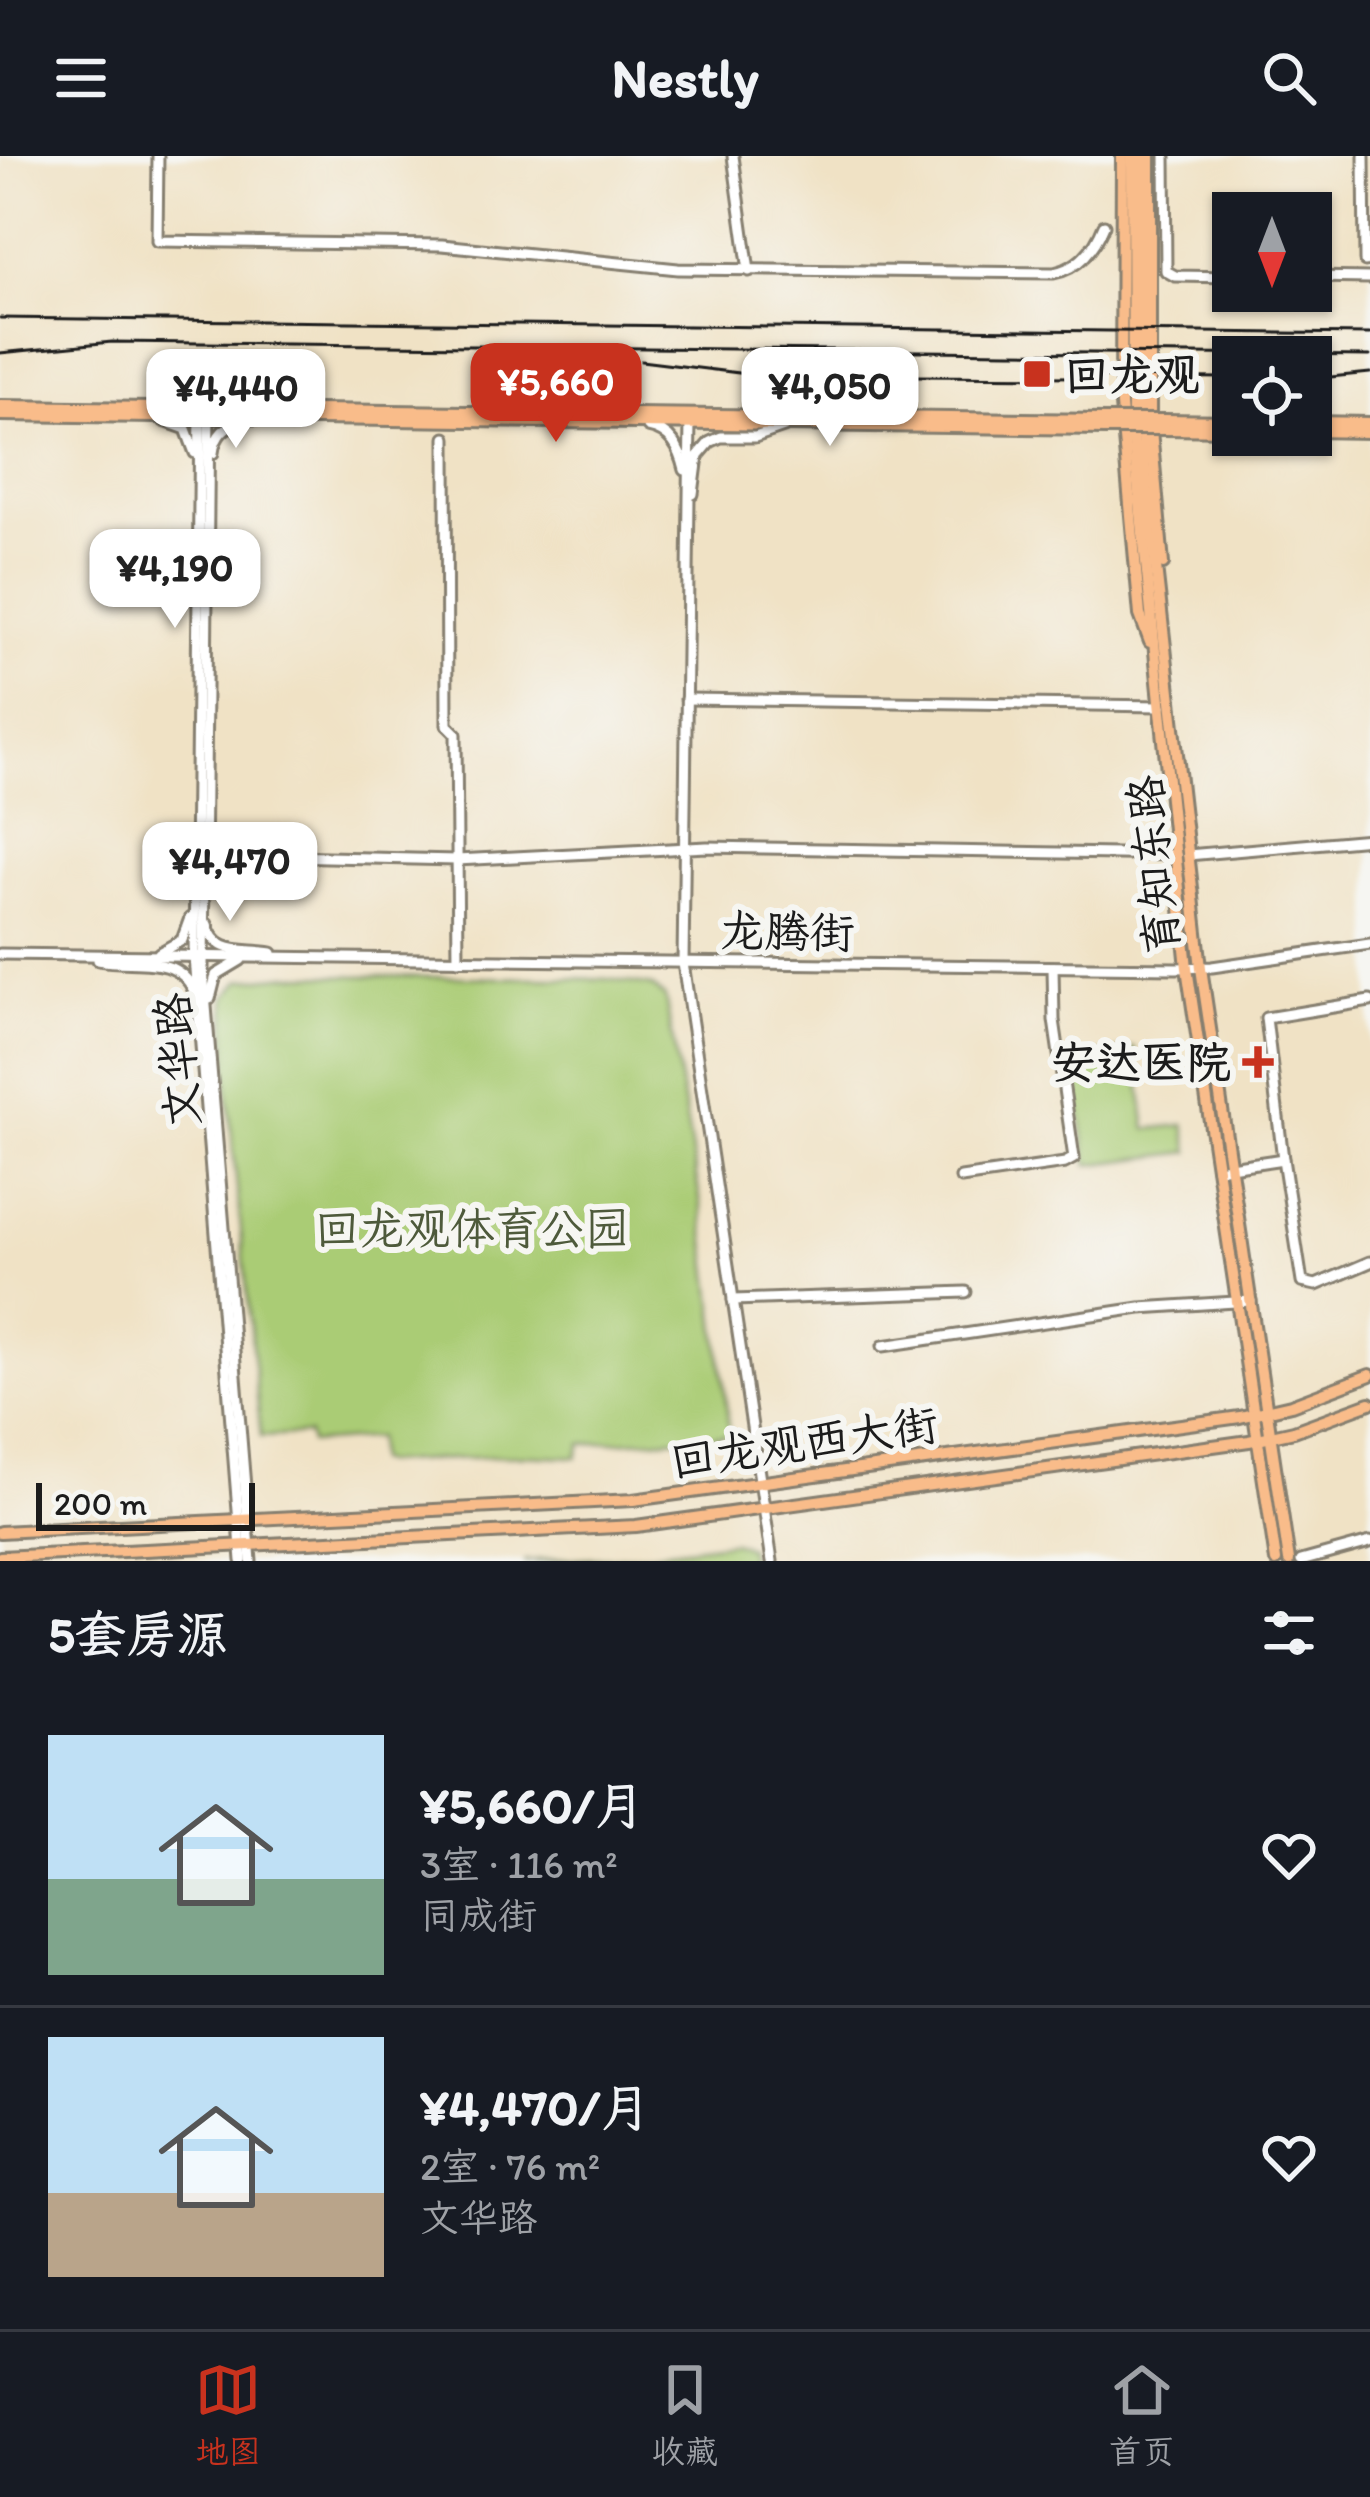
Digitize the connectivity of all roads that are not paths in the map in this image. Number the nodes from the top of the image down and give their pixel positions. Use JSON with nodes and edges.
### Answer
{"nodes":[{"id":1,"x":158,"y":156,"type":"edge"},
{"id":2,"x":733,"y":156,"type":"edge"},
{"id":3,"x":1122,"y":156,"type":"edge"},
{"id":4,"x":1132,"y":156,"type":"edge"},
{"id":5,"x":1146,"y":156,"type":"edge"},
{"id":6,"x":1165,"y":156,"type":"edge"},
{"id":7,"x":1364,"y":156,"type":"edge"},
{"id":8,"x":1104,"y":225,"type":"dead end"},
{"id":9,"x":1365,"y":261,"type":"dead end"},
{"id":10,"x":749,"y":271,"type":"junction"},
{"id":11,"x":1212,"y":277,"type":"edge"},
{"id":12,"x":1332,"y":278,"type":"edge"},
{"id":13,"x":1370,"y":278,"type":"edge"},
{"id":14,"x":0,"y":406,"type":"edge"},
{"id":15,"x":205,"y":413,"type":"junction"},
{"id":16,"x":0,"y":415,"type":"edge"},
{"id":17,"x":93,"y":416,"type":"junction"},
{"id":18,"x":314,"y":419,"type":"junction"},
{"id":19,"x":690,"y":419,"type":"junction"},
{"id":20,"x":572,"y":422,"type":"junction"},
{"id":21,"x":1105,"y":424,"type":"junction"},
{"id":22,"x":799,"y":425,"type":"junction"},
{"id":23,"x":1212,"y":426,"type":"edge"},
{"id":24,"x":1332,"y":427,"type":"edge"},
{"id":25,"x":1370,"y":428,"type":"edge"},
{"id":26,"x":446,"y":438,"type":"dead end"},
{"id":27,"x":199,"y":496,"type":"junction"},
{"id":28,"x":688,"y":497,"type":"junction"},
{"id":29,"x":688,"y":523,"type":"junction"},
{"id":30,"x":208,"y":530,"type":"junction"},
{"id":31,"x":1161,"y":658,"type":"junction"},
{"id":32,"x":686,"y":699,"type":"junction"},
{"id":33,"x":1160,"y":706,"type":"junction"},
{"id":34,"x":1370,"y":838,"type":"edge"},
{"id":35,"x":684,"y":848,"type":"junction"},
{"id":36,"x":199,"y":854,"type":"junction"},
{"id":37,"x":1182,"y":855,"type":"junction"},
{"id":38,"x":457,"y":860,"type":"junction"},
{"id":39,"x":1370,"y":944,"type":"edge"},
{"id":40,"x":0,"y":954,"type":"edge"},
{"id":41,"x":63,"y":955,"type":"junction"},
{"id":42,"x":132,"y":956,"type":"junction"},
{"id":43,"x":198,"y":957,"type":"junction"},
{"id":44,"x":277,"y":958,"type":"junction"},
{"id":45,"x":299,"y":958,"type":"junction"},
{"id":46,"x":458,"y":960,"type":"junction"},
{"id":47,"x":683,"y":962,"type":"junction"},
{"id":48,"x":1053,"y":967,"type":"junction"},
{"id":49,"x":1194,"y":968,"type":"junction"},
{"id":50,"x":1370,"y":1001,"type":"edge"},
{"id":51,"x":199,"y":1015,"type":"junction"},
{"id":52,"x":211,"y":1070,"type":"junction"},
{"id":53,"x":1283,"y":1159,"type":"junction"},
{"id":54,"x":1224,"y":1168,"type":"junction"},
{"id":55,"x":961,"y":1178,"type":"dead end"},
{"id":56,"x":1370,"y":1262,"type":"edge"},
{"id":57,"x":966,"y":1292,"type":"dead end"},
{"id":58,"x":733,"y":1300,"type":"junction"},
{"id":59,"x":1244,"y":1302,"type":"junction"},
{"id":60,"x":884,"y":1346,"type":"dead end"},
{"id":61,"x":1370,"y":1375,"type":"edge"},
{"id":62,"x":1315,"y":1397,"type":"junction"},
{"id":63,"x":1370,"y":1403,"type":"edge"},
{"id":64,"x":1261,"y":1413,"type":"junction"},
{"id":65,"x":1214,"y":1420,"type":"junction"},
{"id":66,"x":1322,"y":1422,"type":"junction"},
{"id":67,"x":1264,"y":1438,"type":"junction"},
{"id":68,"x":1219,"y":1446,"type":"junction"},
{"id":69,"x":760,"y":1485,"type":"junction"},
{"id":70,"x":764,"y":1509,"type":"junction"},
{"id":71,"x":243,"y":1520,"type":"junction"},
{"id":72,"x":0,"y":1532,"type":"edge"},
{"id":73,"x":1370,"y":1542,"type":"edge"},
{"id":74,"x":245,"y":1545,"type":"junction"},
{"id":75,"x":0,"y":1557,"type":"edge"},
{"id":76,"x":242,"y":1561,"type":"edge"},
{"id":77,"x":251,"y":1561,"type":"edge"},
{"id":78,"x":772,"y":1561,"type":"edge"},
{"id":79,"x":1276,"y":1561,"type":"edge"},
{"id":80,"x":1289,"y":1561,"type":"edge"},
{"id":81,"x":1301,"y":1561,"type":"edge"}],
"edges":[{"from":1,"to":10,"type":"street"},
{"from":2,"to":10,"type":"street"},
{"from":3,"to":31,"type":"main road"},
{"from":4,"to":31,"type":"main road","name":"育知东路"},
{"from":5,"to":31,"type":"main road","name":"育知东路"},
{"from":6,"to":11,"type":"street"},
{"from":7,"to":9,"type":"street"},
{"from":8,"to":10,"type":"street"},
{"from":12,"to":13,"type":"street"},
{"from":14,"to":15,"type":"main road"},
{"from":15,"to":17,"type":"main road"},
{"from":15,"to":18,"type":"main road"},
{"from":15,"to":19,"type":"main road"},
{"from":15,"to":27,"type":"street","name":"文华路"},
{"from":15,"to":30,"type":"street","name":"文华路"},
{"from":16,"to":17,"type":"main road"},
{"from":17,"to":27,"type":"street"},
{"from":18,"to":20,"type":"main road"},
{"from":18,"to":30,"type":"street"},
{"from":19,"to":20,"type":"main road"},
{"from":19,"to":21,"type":"main road"},
{"from":19,"to":22,"type":"main road"},
{"from":19,"to":28,"type":"street"},
{"from":20,"to":28,"type":"street"},
{"from":21,"to":22,"type":"main road"},
{"from":21,"to":23,"type":"main road","bridge":true},
{"from":22,"to":29,"type":"street"},
{"from":24,"to":25,"type":"main road"},
{"from":26,"to":38,"type":"street"},
{"from":27,"to":36,"type":"street","name":"文华路"},
{"from":28,"to":29,"type":"street"},
{"from":29,"to":32,"type":"street"},
{"from":30,"to":36,"type":"street","name":"文华路"},
{"from":31,"to":33,"type":"main road","name":"育知东路"},
{"from":31,"to":37,"type":"main road","name":"育知东路"},
{"from":32,"to":33,"type":"street"},
{"from":32,"to":35,"type":"street"},
{"from":33,"to":37,"type":"main road","name":"育知东路"},
{"from":34,"to":37,"type":"street"},
{"from":35,"to":37,"type":"street"},
{"from":35,"to":38,"type":"street"},
{"from":35,"to":47,"type":"street"},
{"from":36,"to":38,"type":"street"},
{"from":36,"to":42,"type":"street"},
{"from":36,"to":43,"type":"street","name":"文华路"},
{"from":36,"to":45,"type":"street"},
{"from":37,"to":49,"type":"main road","name":"育知东路"},
{"from":38,"to":46,"type":"street"},
{"from":39,"to":49,"type":"street","name":"龙腾街"},
{"from":40,"to":41,"type":"street"},
{"from":41,"to":42,"type":"street","name":"龙腾街"},
{"from":41,"to":51,"type":"street"},
{"from":42,"to":43,"type":"street","name":"龙腾街"},
{"from":43,"to":44,"type":"street","name":"龙腾街"},
{"from":43,"to":51,"type":"street","name":"文华路"},
{"from":43,"to":52,"type":"street","name":"文华路"},
{"from":44,"to":45,"type":"street","name":"龙腾街"},
{"from":44,"to":52,"type":"street"},
{"from":45,"to":46,"type":"street","name":"龙腾街"},
{"from":46,"to":47,"type":"street","name":"龙腾街"},
{"from":47,"to":48,"type":"street","name":"龙腾街"},
{"from":47,"to":58,"type":"street"},
{"from":48,"to":49,"type":"street","name":"龙腾街"},
{"from":48,"to":55,"type":"street"},
{"from":49,"to":54,"type":"main road","name":"育知东路"},
{"from":50,"to":53,"type":"street"},
{"from":51,"to":71,"type":"street","name":"文华路"},
{"from":52,"to":71,"type":"street","name":"文华路"},
{"from":53,"to":54,"type":"street"},
{"from":53,"to":56,"type":"street"},
{"from":54,"to":59,"type":"main road","name":"育知东路"},
{"from":57,"to":58,"type":"street"},
{"from":58,"to":69,"type":"street"},
{"from":59,"to":60,"type":"street"},
{"from":59,"to":64,"type":"main road","name":"育知东路"},
{"from":61,"to":62,"type":"main road","name":"回龙观西大街"},
{"from":62,"to":64,"type":"main road","name":"回龙观西大街"},
{"from":62,"to":66,"type":"main road"},
{"from":63,"to":66,"type":"main road","name":"回龙观西大街"},
{"from":64,"to":65,"type":"main road","name":"回龙观西大街"},
{"from":64,"to":67,"type":"main road","name":"育知东路"},
{"from":65,"to":68,"type":"main road"},
{"from":65,"to":69,"type":"main road","name":"回龙观西大街"},
{"from":66,"to":67,"type":"main road","name":"回龙观西大街"},
{"from":67,"to":68,"type":"main road","name":"回龙观西大街"},
{"from":67,"to":79,"type":"main road","name":"育知东路"},
{"from":67,"to":80,"type":"main road","name":"育知东路"},
{"from":68,"to":70,"type":"main road","name":"回龙观西大街"},
{"from":69,"to":70,"type":"street"},
{"from":69,"to":71,"type":"main road","name":"回龙观西大街"},
{"from":70,"to":74,"type":"main road","name":"回龙观西大街"},
{"from":70,"to":78,"type":"street"},
{"from":71,"to":72,"type":"main road","name":"回龙观西大街"},
{"from":71,"to":74,"type":"street","name":"文华路"},
{"from":73,"to":81,"type":"street"},
{"from":74,"to":75,"type":"main road","name":"回龙观西大街"},
{"from":74,"to":76,"type":"street","name":"文华路"},
{"from":74,"to":77,"type":"street","name":"文华路"}]}
